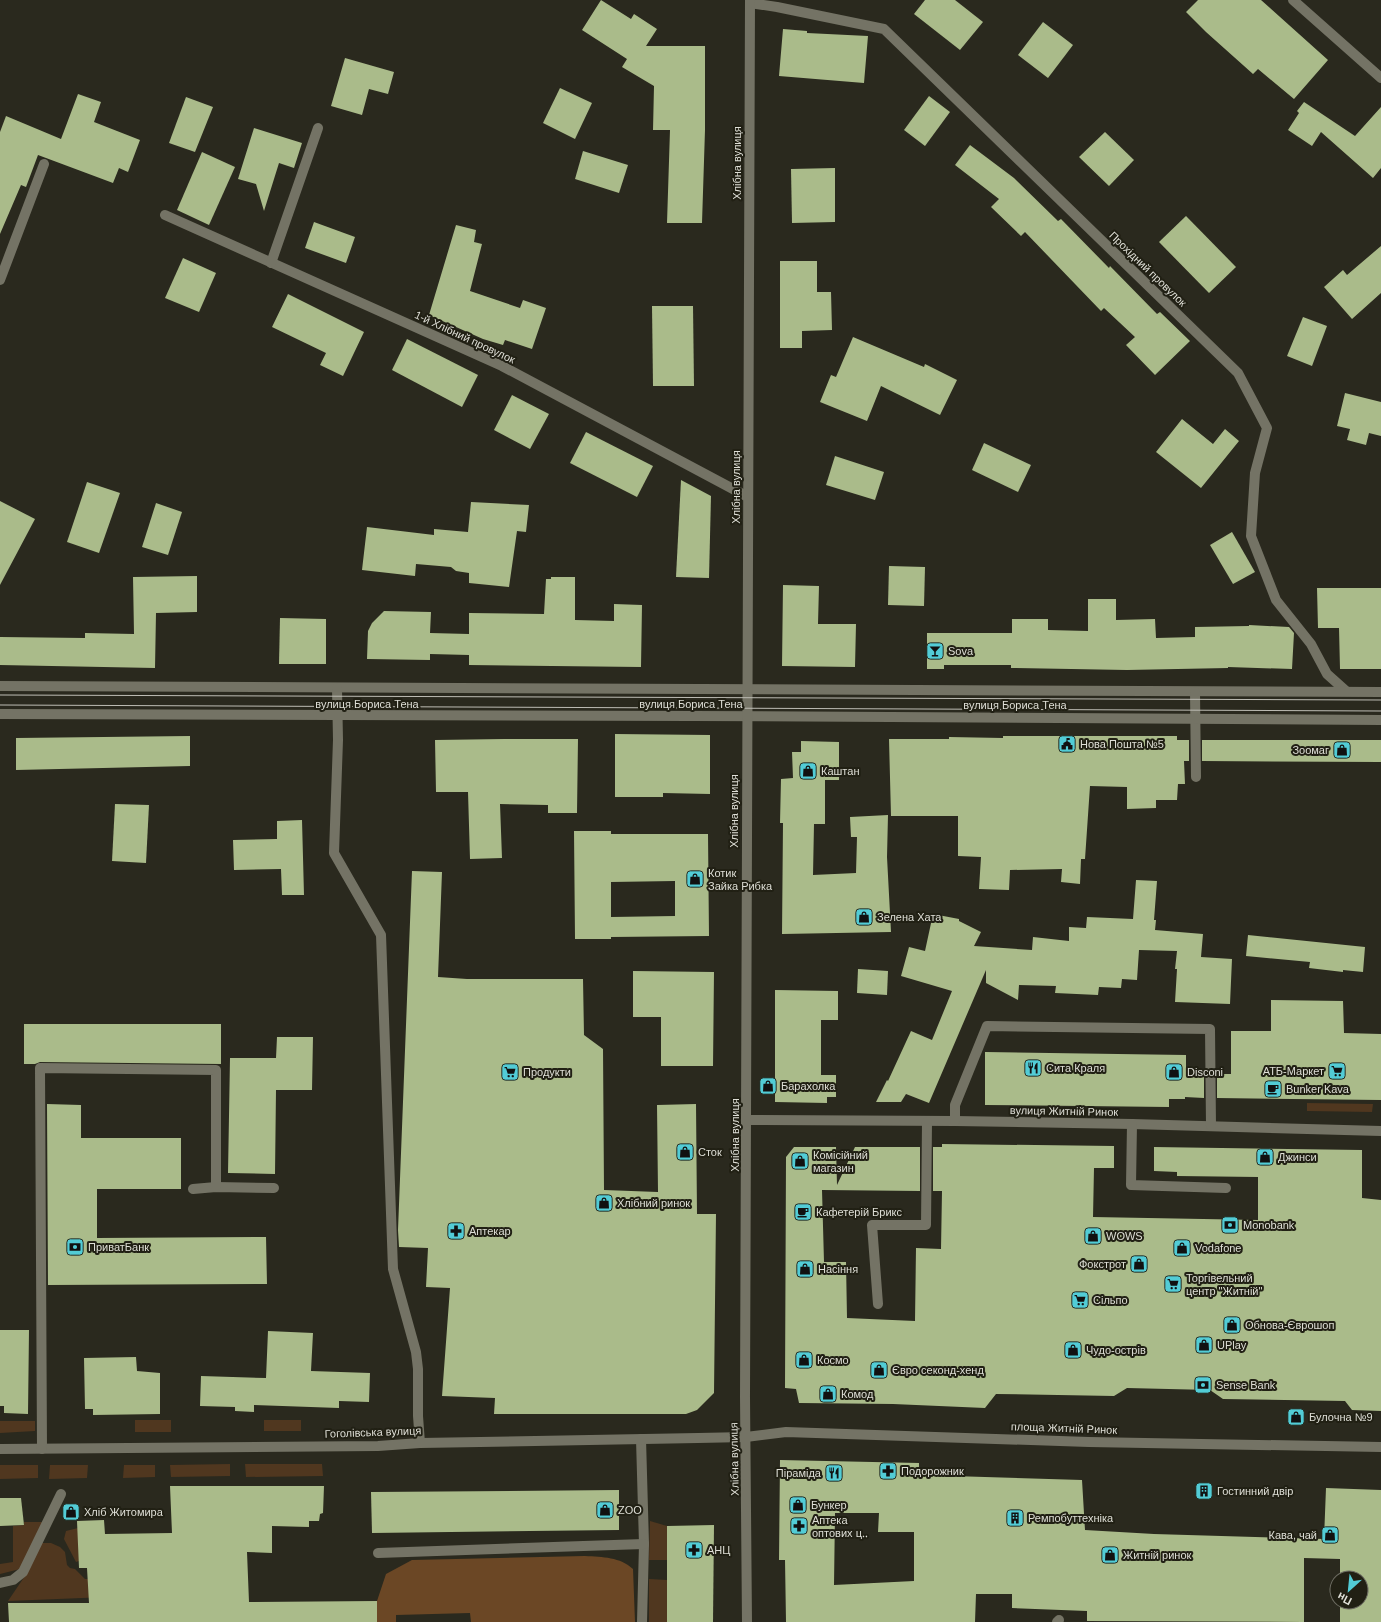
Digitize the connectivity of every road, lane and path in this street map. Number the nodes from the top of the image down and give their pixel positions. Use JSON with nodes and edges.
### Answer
{"nodes":[{"id":1,"x":1293,"y":0,"type":"edge"},
{"id":2,"x":750,"y":2,"type":"edge"},
{"id":3,"x":1381,"y":78,"type":"edge"},
{"id":4,"x":318,"y":128,"type":"dead end"},
{"id":5,"x":44,"y":164,"type":"dead end"},
{"id":6,"x":165,"y":215,"type":"dead end"},
{"id":7,"x":271,"y":263,"type":"junction"},
{"id":8,"x":0,"y":280,"type":"edge"},
{"id":9,"x":748,"y":497,"type":"junction"},
{"id":10,"x":0,"y":686,"type":"edge"},
{"id":11,"x":337,"y":688,"type":"junction"},
{"id":12,"x":747,"y":688,"type":"junction"},
{"id":13,"x":1195,"y":692,"type":"junction"},
{"id":14,"x":1346,"y":692,"type":"junction"},
{"id":15,"x":1381,"y":692,"type":"edge"},
{"id":16,"x":0,"y":714,"type":"edge"},
{"id":17,"x":338,"y":716,"type":"junction"},
{"id":18,"x":747,"y":716,"type":"junction"},
{"id":19,"x":1196,"y":718,"type":"junction"},
{"id":20,"x":1381,"y":720,"type":"edge"},
{"id":21,"x":1196,"y":776,"type":"dead end"},
{"id":22,"x":747,"y":1120,"type":"junction"},
{"id":23,"x":955,"y":1121,"type":"junction"},
{"id":24,"x":927,"y":1122,"type":"junction"},
{"id":25,"x":1132,"y":1124,"type":"junction"},
{"id":26,"x":1211,"y":1126,"type":"junction"},
{"id":27,"x":1381,"y":1131,"type":"edge"},
{"id":28,"x":216,"y":1187,"type":"junction"},
{"id":29,"x":274,"y":1188,"type":"dead end"},
{"id":30,"x":1226,"y":1188,"type":"dead end"},
{"id":31,"x":193,"y":1189,"type":"dead end"},
{"id":32,"x":878,"y":1304,"type":"dead end"},
{"id":33,"x":746,"y":1436,"type":"junction"},
{"id":34,"x":641,"y":1439,"type":"junction"},
{"id":35,"x":420,"y":1443,"type":"junction"},
{"id":36,"x":1381,"y":1447,"type":"edge"},
{"id":37,"x":0,"y":1449,"type":"edge"},
{"id":38,"x":42,"y":1449,"type":"junction"},
{"id":39,"x":61,"y":1494,"type":"dead end"},
{"id":40,"x":644,"y":1544,"type":"junction"},
{"id":41,"x":378,"y":1553,"type":"dead end"},
{"id":42,"x":0,"y":1583,"type":"edge"},
{"id":43,"x":642,"y":1622,"type":"edge"},
{"id":44,"x":747,"y":1622,"type":"edge"}],
"edges":[{"from":1,"to":3,"type":"street"},
{"from":2,"to":9,"type":"street","name":"Хлібна вулиця"},
{"from":2,"to":14,"type":"street","name":"Прохідний провулок"},
{"from":4,"to":7,"type":"street"},
{"from":5,"to":8,"type":"street"},
{"from":6,"to":7,"type":"street","name":"1-й Хлібний провулок"},
{"from":7,"to":9,"type":"street","name":"1-й Хлібний провулок"},
{"from":9,"to":12,"type":"street","name":"Хлібна вулиця"},
{"from":10,"to":11,"type":"street","name":"вулиця Бориса Тена"},
{"from":11,"to":12,"type":"street","name":"вулиця Бориса Тена"},
{"from":11,"to":17,"type":"street"},
{"from":12,"to":13,"type":"street","name":"вулиця Бориса Тена"},
{"from":12,"to":18,"type":"street","name":"Хлібна вулиця"},
{"from":13,"to":14,"type":"street","name":"вулиця Бориса Тена"},
{"from":13,"to":19,"type":"street"},
{"from":14,"to":15,"type":"street","name":"вулиця Бориса Тена"},
{"from":16,"to":17,"type":"street","name":"вулиця Бориса Тена"},
{"from":17,"to":18,"type":"street","name":"вулиця Бориса Тена"},
{"from":17,"to":35,"type":"street"},
{"from":18,"to":19,"type":"street","name":"вулиця Бориса Тена"},
{"from":18,"to":22,"type":"street","name":"Хлібна вулиця"},
{"from":19,"to":20,"type":"street","name":"вулиця Бориса Тена"},
{"from":19,"to":21,"type":"street"},
{"from":22,"to":24,"type":"street","name":"вулиця Житній Ринок"},
{"from":22,"to":33,"type":"street","name":"Хлібна вулиця"},
{"from":23,"to":24,"type":"street","name":"вулиця Житній Ринок"},
{"from":23,"to":25,"type":"street","name":"вулиця Житній Ринок"},
{"from":23,"to":26,"type":"street"},
{"from":24,"to":32,"type":"street"},
{"from":25,"to":26,"type":"street","name":"вулиця Житній Ринок"},
{"from":25,"to":30,"type":"street"},
{"from":26,"to":27,"type":"street","name":"вулиця Житній Ринок"},
{"from":28,"to":29,"type":"street"},
{"from":28,"to":31,"type":"street"},
{"from":28,"to":38,"type":"street"},
{"from":33,"to":34,"type":"street","name":"Гоголівська вулиця"},
{"from":33,"to":36,"type":"street","name":"площа Житній Ринок"},
{"from":33,"to":44,"type":"street","name":"Хлібна вулиця"},
{"from":34,"to":35,"type":"street","name":"Гоголівська вулиця"},
{"from":34,"to":40,"type":"street"},
{"from":35,"to":38,"type":"street","name":"Гоголівська вулиця"},
{"from":37,"to":38,"type":"street","name":"Гоголівська вулиця"},
{"from":39,"to":42,"type":"street"},
{"from":40,"to":41,"type":"street"},
{"from":40,"to":43,"type":"street"}]}
